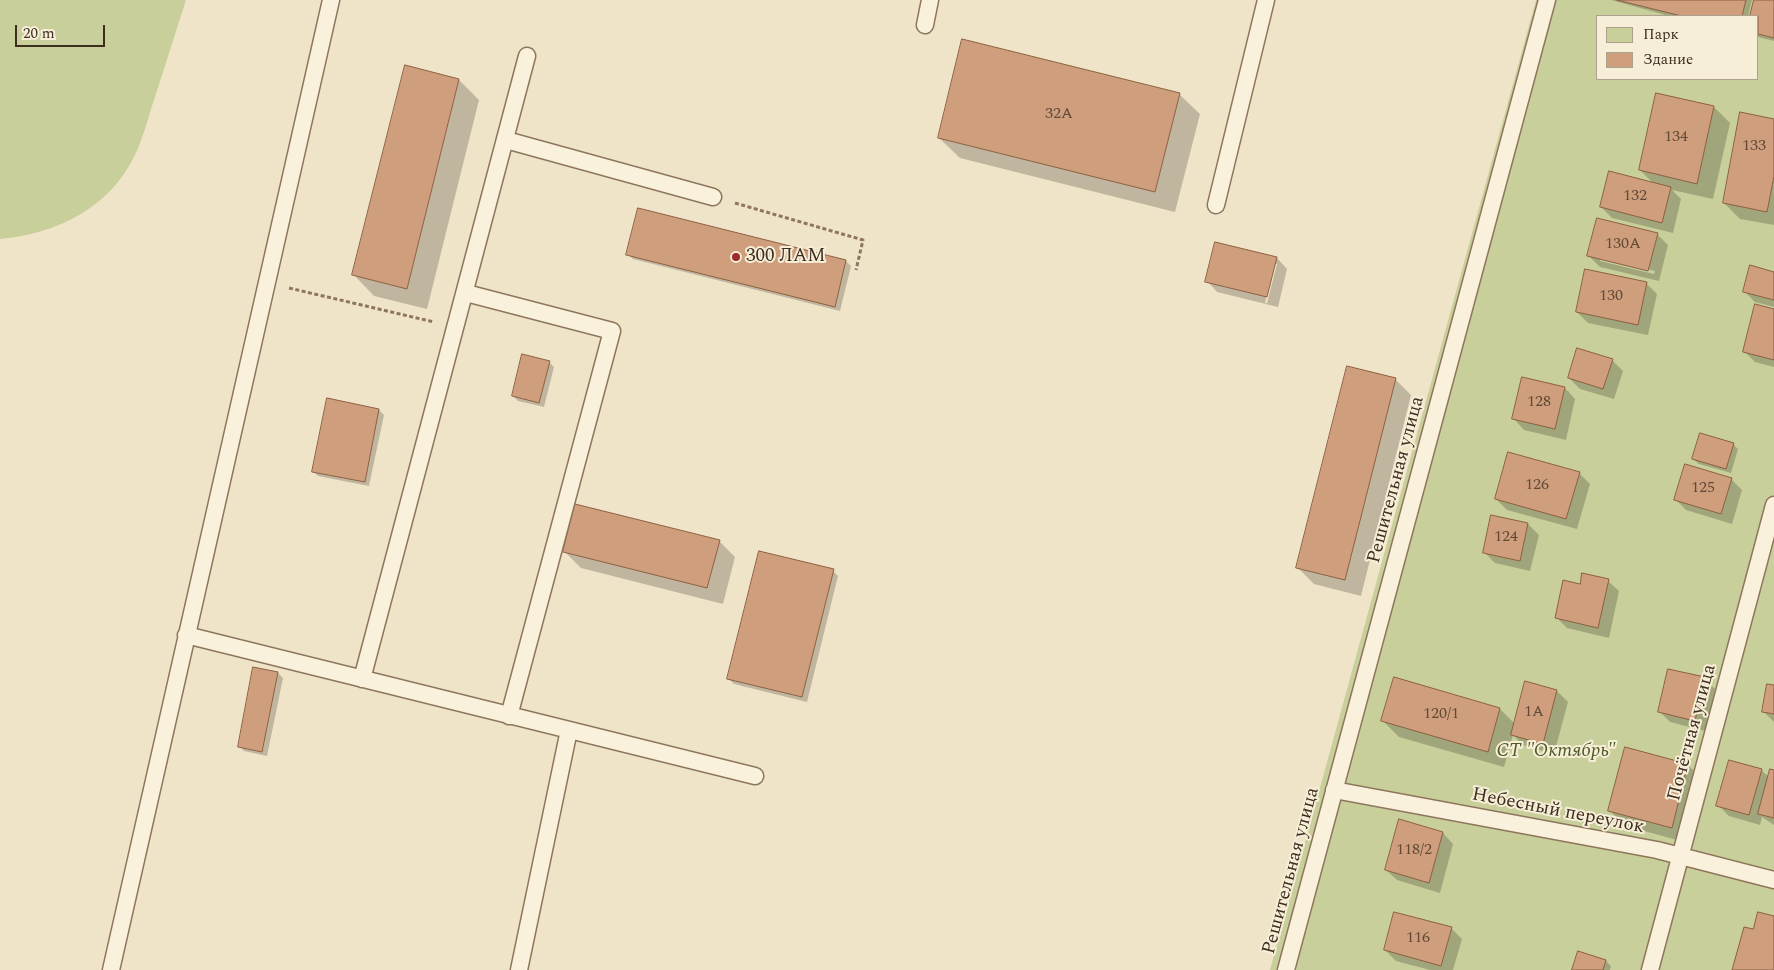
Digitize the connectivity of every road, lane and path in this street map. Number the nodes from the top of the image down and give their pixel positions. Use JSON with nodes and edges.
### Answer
{"nodes":[{"id":1,"x":331,"y":0,"type":"edge"},
{"id":2,"x":930,"y":0,"type":"edge"},
{"id":3,"x":1266,"y":0,"type":"edge"},
{"id":4,"x":1547,"y":0,"type":"edge"},
{"id":5,"x":925,"y":25,"type":"dead end"},
{"id":6,"x":527,"y":56,"type":"dead end"},
{"id":7,"x":506,"y":140,"type":"junction"},
{"id":8,"x":713,"y":197,"type":"joint"},
{"id":9,"x":1216,"y":205,"type":"dead end"},
{"id":10,"x":856,"y":270,"type":"dead end"},
{"id":11,"x":266,"y":283,"type":"junction"},
{"id":12,"x":466,"y":294,"type":"junction"},
{"id":13,"x":457,"y":328,"type":"junction"},
{"id":14,"x":1774,"y":506,"type":"edge"},
{"id":15,"x":186,"y":635,"type":"junction"},
{"id":16,"x":362,"y":679,"type":"junction"},
{"id":17,"x":509,"y":716,"type":"junction"},
{"id":18,"x":568,"y":730,"type":"junction"},
{"id":19,"x":755,"y":776,"type":"dead end"},
{"id":20,"x":1334,"y":790,"type":"junction"},
{"id":21,"x":1682,"y":856,"type":"junction"},
{"id":22,"x":1774,"y":880,"type":"edge"},
{"id":23,"x":111,"y":970,"type":"edge"},
{"id":24,"x":519,"y":970,"type":"edge"},
{"id":25,"x":1286,"y":970,"type":"edge"},
{"id":26,"x":1650,"y":970,"type":"edge"}],
"edges":[{"from":1,"to":11,"type":"lane"},
{"from":2,"to":5,"type":"lane"},
{"from":3,"to":9,"type":"lane"},
{"from":4,"to":20,"type":"lane","name":"Решительная улица"},
{"from":6,"to":7,"type":"lane"},
{"from":7,"to":8,"type":"lane"},
{"from":7,"to":12,"type":"lane"},
{"from":8,"to":10,"type":"path"},
{"from":11,"to":13,"type":"path"},
{"from":11,"to":15,"type":"lane"},
{"from":12,"to":13,"type":"lane"},
{"from":12,"to":17,"type":"lane"},
{"from":13,"to":16,"type":"lane"},
{"from":14,"to":21,"type":"lane","name":"Почётная улица"},
{"from":15,"to":16,"type":"lane"},
{"from":15,"to":23,"type":"lane"},
{"from":16,"to":17,"type":"lane"},
{"from":17,"to":18,"type":"lane"},
{"from":18,"to":19,"type":"lane"},
{"from":18,"to":24,"type":"lane"},
{"from":20,"to":21,"type":"lane","name":"Небесный переулок"},
{"from":20,"to":25,"type":"lane","name":"Решительная улица"},
{"from":21,"to":22,"type":"lane","name":"Небесный переулок"},
{"from":21,"to":26,"type":"lane","name":"Почётная улица"}]}
